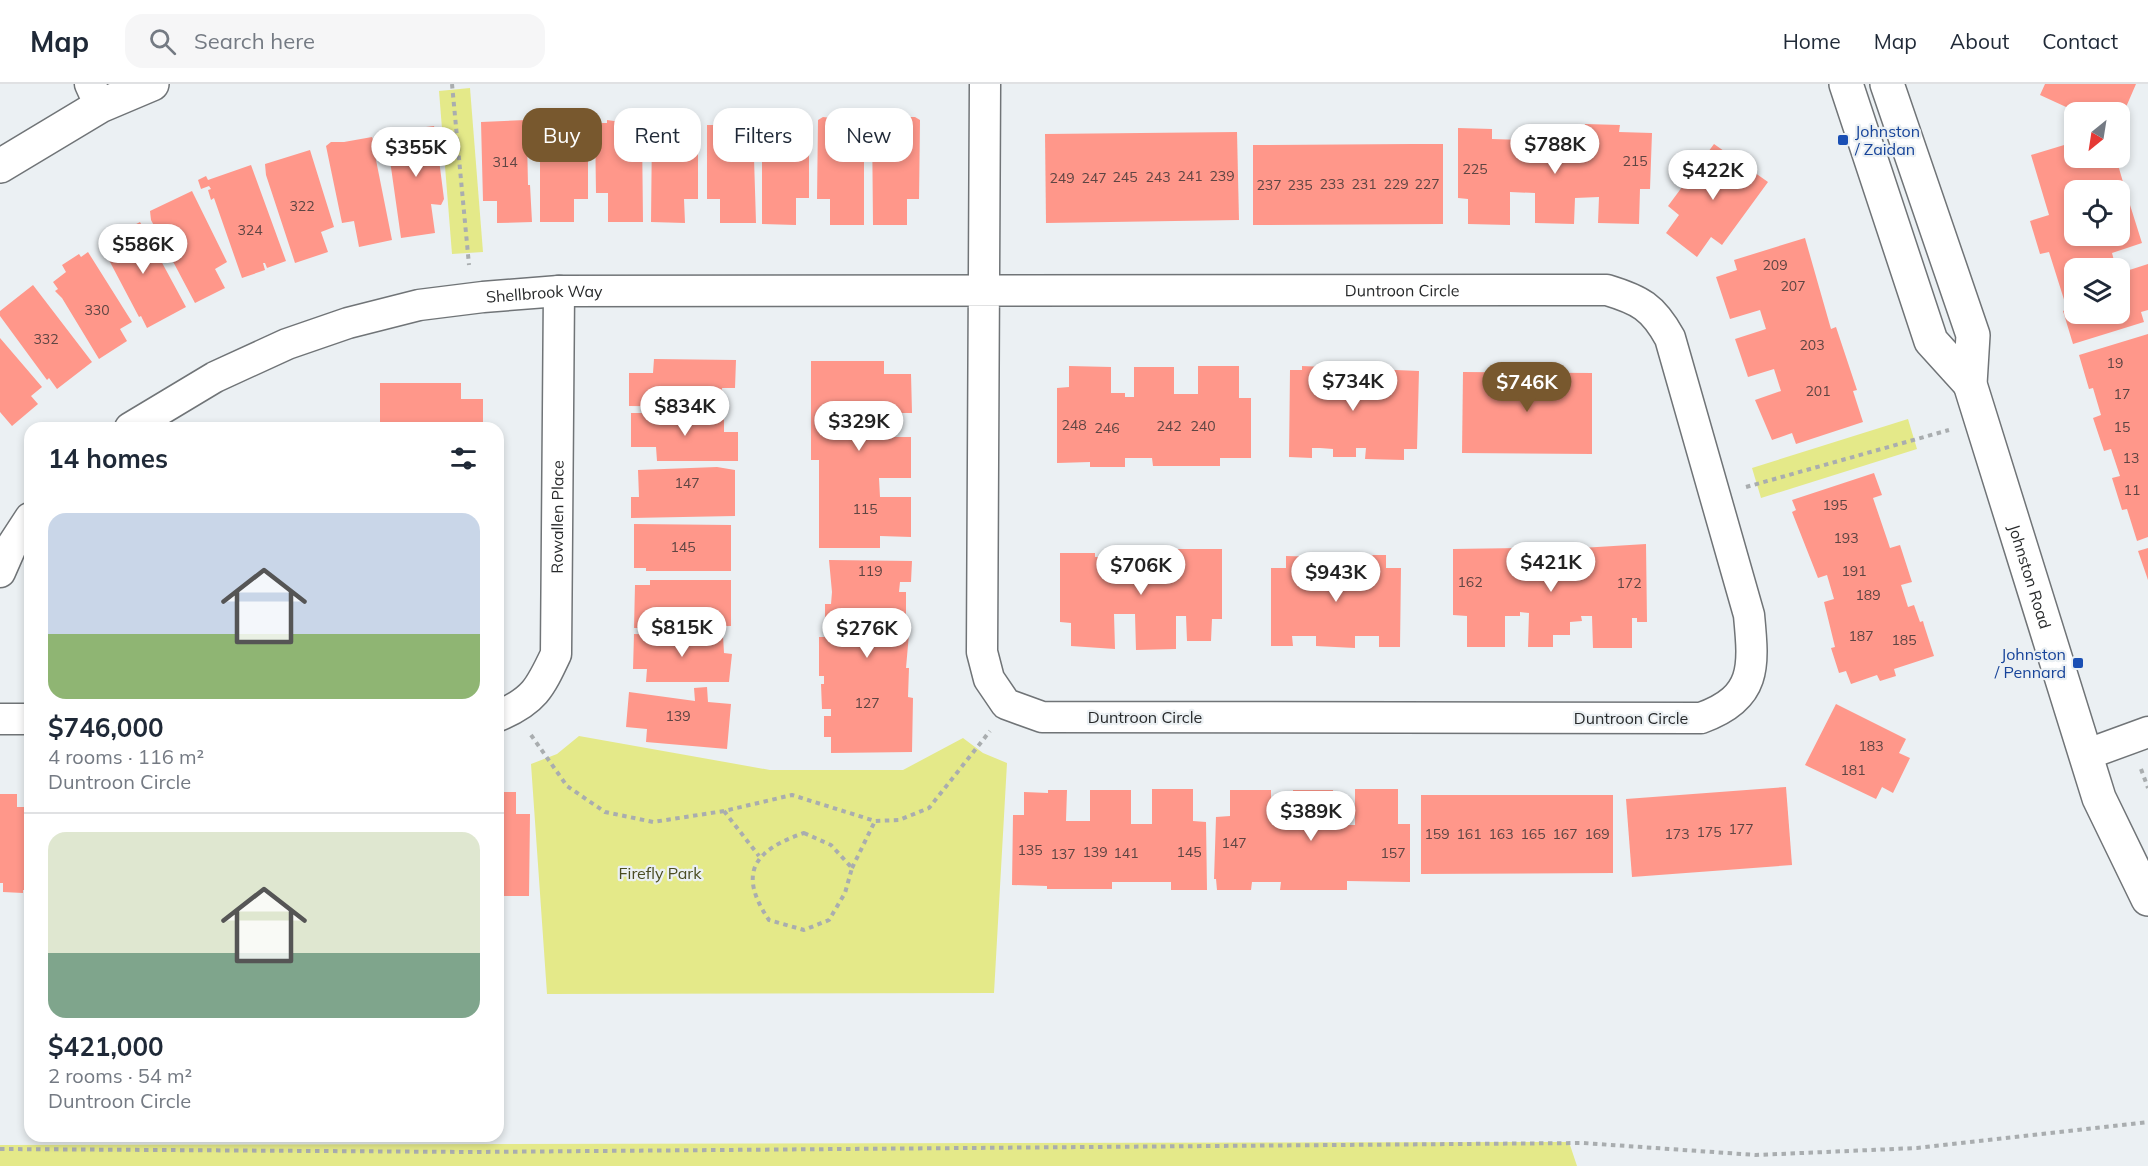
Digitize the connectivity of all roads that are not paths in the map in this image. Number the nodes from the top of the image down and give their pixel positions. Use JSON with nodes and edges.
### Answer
{"nodes":[{"id":1,"x":152,"y":84,"type":"edge"},
{"id":2,"x":986,"y":84,"type":"edge"},
{"id":3,"x":1846,"y":84,"type":"edge"},
{"id":4,"x":1887,"y":84,"type":"edge"},
{"id":5,"x":95,"y":95,"type":"edge"},
{"id":6,"x":0,"y":166,"type":"edge"},
{"id":7,"x":559,"y":291,"type":"junction"},
{"id":8,"x":986,"y":291,"type":"junction"},
{"id":9,"x":1970,"y":384,"type":"junction"},
{"id":10,"x":140,"y":422,"type":"edge"},
{"id":11,"x":24,"y":527,"type":"edge"},
{"id":12,"x":0,"y":572,"type":"edge"},
{"id":13,"x":510,"y":711,"type":"edge"},
{"id":14,"x":0,"y":719,"type":"edge"},
{"id":15,"x":24,"y":719,"type":"edge"},
{"id":16,"x":2148,"y":732,"type":"edge"},
{"id":17,"x":2085,"y":755,"type":"junction"},
{"id":18,"x":2148,"y":899,"type":"edge"}],
"edges":[{"from":1,"to":5,"type":"street"},
{"from":2,"to":8,"type":"street"},
{"from":3,"to":9,"type":"street","name":"Johnston Road"},
{"from":4,"to":9,"type":"street","name":"Johnston Road"},
{"from":5,"to":6,"type":"street"},
{"from":7,"to":8,"type":"street","name":"Shellbrook Way"},
{"from":7,"to":10,"type":"street","name":"Shellbrook Way"},
{"from":7,"to":13,"type":"street","name":"Rowallen Place"},
{"from":8,"to":8,"type":"street","name":"Duntroon Circle"},
{"from":9,"to":17,"type":"street","name":"Johnston Road"},
{"from":11,"to":12,"type":"street"},
{"from":14,"to":15,"type":"street"},
{"from":16,"to":17,"type":"street"},
{"from":17,"to":18,"type":"street","name":"Johnston Road"}]}
